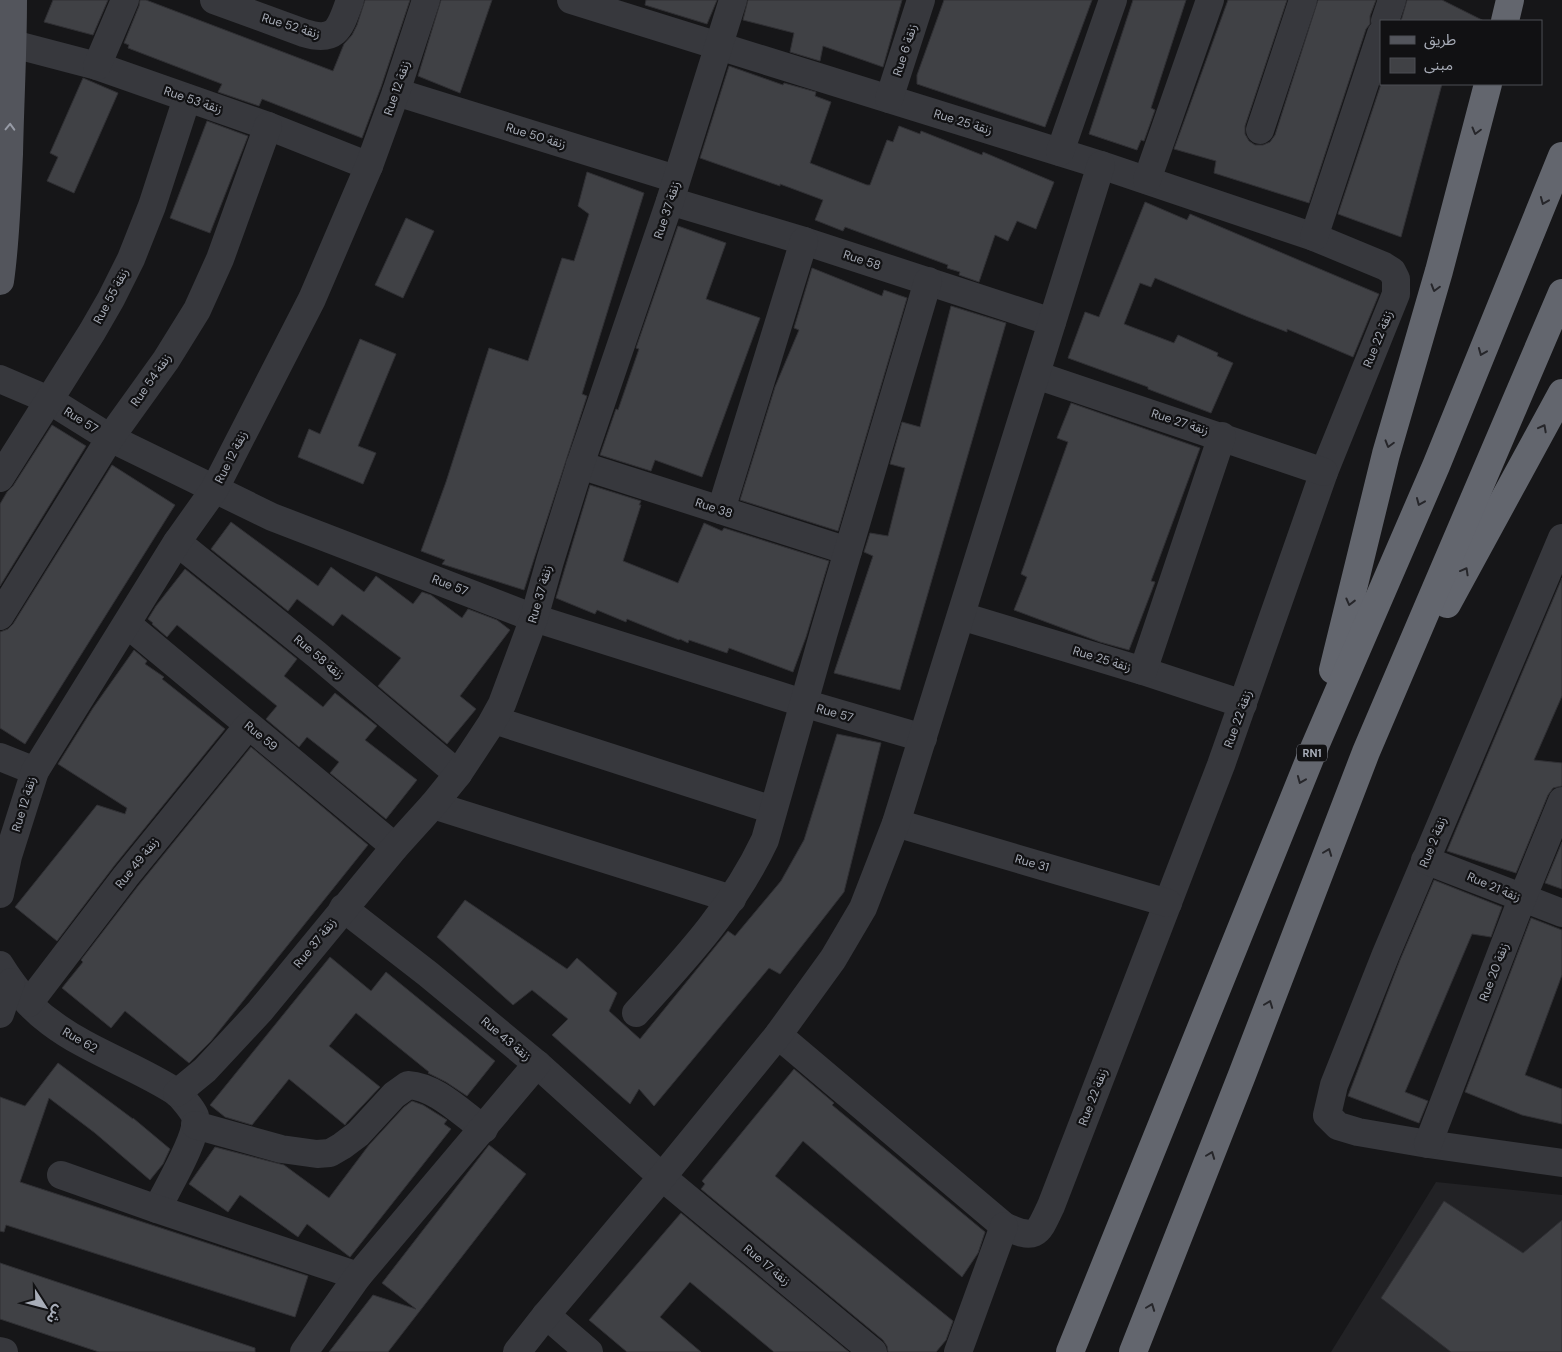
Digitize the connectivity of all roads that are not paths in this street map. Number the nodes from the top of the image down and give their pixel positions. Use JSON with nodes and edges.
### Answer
{"nodes":[{"id":1,"x":13,"y":0,"type":"edge"},
{"id":2,"x":125,"y":0,"type":"edge"},
{"id":3,"x":214,"y":0,"type":"edge"},
{"id":4,"x":350,"y":0,"type":"edge"},
{"id":5,"x":426,"y":0,"type":"edge"},
{"id":6,"x":571,"y":0,"type":"edge"},
{"id":7,"x":733,"y":0,"type":"edge"},
{"id":8,"x":921,"y":0,"type":"edge"},
{"id":9,"x":1113,"y":0,"type":"edge"},
{"id":10,"x":1210,"y":0,"type":"edge"},
{"id":11,"x":1303,"y":0,"type":"edge"},
{"id":12,"x":1392,"y":0,"type":"edge"},
{"id":13,"x":1510,"y":0,"type":"edge"},
{"id":14,"x":599,"y":4,"type":"edge"},
{"id":15,"x":1385,"y":20,"type":"edge"},
{"id":16,"x":1505,"y":20,"type":"edge"},
{"id":17,"x":1380,"y":37,"type":"edge"},
{"id":18,"x":13,"y":44,"type":"junction"},
{"id":19,"x":718,"y":46,"type":"junction"},
{"id":20,"x":97,"y":66,"type":"junction"},
{"id":21,"x":1488,"y":85,"type":"edge"},
{"id":22,"x":396,"y":92,"type":"junction"},
{"id":23,"x":187,"y":98,"type":"junction"},
{"id":24,"x":889,"y":99,"type":"junction"},
{"id":25,"x":268,"y":126,"type":"junction"},
{"id":26,"x":1260,"y":130,"type":"dead end"},
{"id":27,"x":1060,"y":152,"type":"junction"},
{"id":28,"x":1562,"y":156,"type":"edge"},
{"id":29,"x":1101,"y":165,"type":"junction"},
{"id":30,"x":369,"y":166,"type":"junction"},
{"id":31,"x":1147,"y":180,"type":"junction"},
{"id":32,"x":673,"y":190,"type":"junction"},
{"id":33,"x":1314,"y":237,"type":"junction"},
{"id":34,"x":804,"y":241,"type":"junction"},
{"id":35,"x":1352,"y":252,"type":"joint"},
{"id":36,"x":0,"y":281,"type":"edge"},
{"id":37,"x":928,"y":281,"type":"junction"},
{"id":38,"x":1562,"y":293,"type":"edge"},
{"id":39,"x":1052,"y":322,"type":"junction"},
{"id":40,"x":1036,"y":375,"type":"junction"},
{"id":41,"x":0,"y":379,"type":"edge"},
{"id":42,"x":1562,"y":393,"type":"edge"},
{"id":43,"x":49,"y":400,"type":"junction"},
{"id":44,"x":1222,"y":436,"type":"junction"},
{"id":45,"x":110,"y":438,"type":"junction"},
{"id":46,"x":580,"y":465,"type":"junction"},
{"id":47,"x":1324,"y":472,"type":"junction"},
{"id":48,"x":0,"y":478,"type":"edge"},
{"id":49,"x":214,"y":490,"type":"junction"},
{"id":50,"x":720,"y":510,"type":"junction"},
{"id":51,"x":1562,"y":538,"type":"edge"},
{"id":52,"x":177,"y":542,"type":"junction"},
{"id":53,"x":848,"y":551,"type":"junction"},
{"id":54,"x":0,"y":616,"type":"edge"},
{"id":55,"x":961,"y":616,"type":"junction"},
{"id":56,"x":534,"y":618,"type":"junction"},
{"id":57,"x":127,"y":624,"type":"junction"},
{"id":58,"x":1143,"y":671,"type":"junction"},
{"id":59,"x":803,"y":704,"type":"junction"},
{"id":60,"x":1243,"y":704,"type":"junction"},
{"id":61,"x":494,"y":720,"type":"junction"},
{"id":62,"x":248,"y":726,"type":"junction"},
{"id":63,"x":923,"y":738,"type":"junction"},
{"id":64,"x":1315,"y":746,"type":"junction"},
{"id":65,"x":1366,"y":752,"type":"junction"},
{"id":66,"x":0,"y":757,"type":"edge"},
{"id":67,"x":35,"y":771,"type":"junction"},
{"id":68,"x":458,"y":774,"type":"junction"},
{"id":69,"x":1562,"y":801,"type":"edge"},
{"id":70,"x":433,"y":805,"type":"junction"},
{"id":71,"x":773,"y":810,"type":"junction"},
{"id":72,"x":896,"y":823,"type":"junction"},
{"id":73,"x":395,"y":847,"type":"junction"},
{"id":74,"x":4,"y":854,"type":"edge"},
{"id":75,"x":1425,"y":860,"type":"junction"},
{"id":76,"x":0,"y":894,"type":"edge"},
{"id":77,"x":732,"y":899,"type":"junction"},
{"id":78,"x":1522,"y":899,"type":"junction"},
{"id":79,"x":1168,"y":903,"type":"junction"},
{"id":80,"x":343,"y":908,"type":"junction"},
{"id":81,"x":1562,"y":914,"type":"edge"},
{"id":82,"x":6,"y":974,"type":"edge"},
{"id":83,"x":28,"y":1002,"type":"junction"},
{"id":84,"x":636,"y":1013,"type":"dead end"},
{"id":85,"x":0,"y":1014,"type":"edge"},
{"id":86,"x":778,"y":1036,"type":"junction"},
{"id":87,"x":537,"y":1064,"type":"junction"},
{"id":88,"x":177,"y":1093,"type":"junction"},
{"id":89,"x":195,"y":1125,"type":"junction"},
{"id":90,"x":484,"y":1129,"type":"junction"},
{"id":91,"x":1428,"y":1144,"type":"junction"},
{"id":92,"x":1562,"y":1163,"type":"edge"},
{"id":93,"x":61,"y":1175,"type":"dead end"},
{"id":94,"x":662,"y":1177,"type":"junction"},
{"id":95,"x":157,"y":1210,"type":"junction"},
{"id":96,"x":1004,"y":1226,"type":"junction"},
{"id":97,"x":358,"y":1276,"type":"junction"},
{"id":98,"x":546,"y":1315,"type":"junction"},
{"id":99,"x":0,"y":1351,"type":"edge"},
{"id":100,"x":4,"y":1352,"type":"edge"},
{"id":101,"x":304,"y":1352,"type":"edge"},
{"id":102,"x":517,"y":1352,"type":"edge"},
{"id":103,"x":589,"y":1352,"type":"edge"},
{"id":104,"x":873,"y":1352,"type":"edge"},
{"id":105,"x":958,"y":1352,"type":"edge"},
{"id":106,"x":1070,"y":1352,"type":"edge"},
{"id":107,"x":1133,"y":1352,"type":"edge"}],
"edges":[{"from":1,"to":18,"type":"main road"},
{"from":2,"to":20,"type":"street"},
{"from":3,"to":4,"type":"street","name":"Rue 52 زنقة"},
{"from":5,"to":22,"type":"street","name":"Rue 12 زنقة"},
{"from":6,"to":14,"type":"street","name":"Rue 25 زنقة"},
{"from":7,"to":19,"type":"street","name":"Rue 37 زنقة"},
{"from":8,"to":24,"type":"street","name":"Rue 6 زنقة"},
{"from":9,"to":27,"type":"street"},
{"from":10,"to":31,"type":"street"},
{"from":11,"to":26,"type":"street"},
{"from":12,"to":15,"type":"street"},
{"from":13,"to":16,"type":"highway"},
{"from":14,"to":19,"type":"street","name":"Rue 25 زنقة"},
{"from":17,"to":33,"type":"street"},
{"from":18,"to":20,"type":"street","name":"Rue 53 زنقة"},
{"from":36,"to":18,"type":"main road","one_way":true},
{"from":19,"to":24,"type":"street","name":"Rue 25 زنقة"},
{"from":19,"to":32,"type":"street","name":"Rue 37 زنقة"},
{"from":20,"to":23,"type":"street","name":"Rue 53 زنقة"},
{"from":21,"to":64,"type":"highway","one_way":true},
{"from":22,"to":30,"type":"street","name":"Rue 12 زنقة"},
{"from":22,"to":32,"type":"street","name":"Rue 50 زنقة"},
{"from":23,"to":25,"type":"street","name":"Rue 53 زنقة"},
{"from":23,"to":43,"type":"street","name":"Rue 55 زنقة"},
{"from":24,"to":27,"type":"street","name":"Rue 25 زنقة"},
{"from":25,"to":30,"type":"street","name":"Rue 53 زنقة"},
{"from":25,"to":45,"type":"street","name":"Rue 54 زنقة"},
{"from":27,"to":29,"type":"street","name":"Rue 25 زنقة"},
{"from":28,"to":64,"type":"highway","number":"RN1","one_way":true},
{"from":29,"to":31,"type":"street","name":"Rue 25 زنقة"},
{"from":29,"to":39,"type":"street"},
{"from":30,"to":49,"type":"street","name":"Rue 12 زنقة"},
{"from":31,"to":33,"type":"street","name":"Rue 25 زنقة"},
{"from":32,"to":34,"type":"street","name":"Rue 58"},
{"from":32,"to":46,"type":"street","name":"Rue 37 زنقة"},
{"from":33,"to":35,"type":"street","name":"Rue 25 زنقة"},
{"from":34,"to":37,"type":"street","name":"Rue 58"},
{"from":34,"to":50,"type":"street"},
{"from":35,"to":47,"type":"street","name":"Rue 22 زنقة"},
{"from":37,"to":39,"type":"street","name":"Rue 58"},
{"from":37,"to":53,"type":"street"},
{"from":38,"to":65,"type":"highway"},
{"from":39,"to":40,"type":"street"},
{"from":40,"to":44,"type":"street","name":"Rue 27 زنقة"},
{"from":40,"to":55,"type":"street"},
{"from":41,"to":43,"type":"street","name":"Rue 57"},
{"from":65,"to":42,"type":"highway","one_way":true},
{"from":43,"to":45,"type":"street","name":"Rue 57"},
{"from":43,"to":48,"type":"street","name":"Rue 55 زنقة"},
{"from":44,"to":47,"type":"street","name":"Rue 27 زنقة"},
{"from":44,"to":58,"type":"street"},
{"from":45,"to":49,"type":"street","name":"Rue 57"},
{"from":45,"to":54,"type":"street","name":"Rue 54 زنقة"},
{"from":46,"to":50,"type":"street","name":"Rue 38"},
{"from":46,"to":56,"type":"street","name":"Rue 37 زنقة"},
{"from":47,"to":60,"type":"street","name":"Rue 22 زنقة"},
{"from":49,"to":52,"type":"street","name":"Rue 12 زنقة"},
{"from":49,"to":56,"type":"street","name":"Rue 57"},
{"from":50,"to":53,"type":"street","name":"Rue 38"},
{"from":51,"to":75,"type":"street","name":"Rue 2 زنقة"},
{"from":52,"to":57,"type":"street","name":"Rue 12 زنقة"},
{"from":52,"to":68,"type":"street","name":"Rue 58 زنقة"},
{"from":53,"to":59,"type":"street"},
{"from":55,"to":58,"type":"street","name":"Rue 25 زنقة"},
{"from":55,"to":63,"type":"street"},
{"from":56,"to":59,"type":"street","name":"Rue 57"},
{"from":56,"to":61,"type":"street","name":"Rue 37 زنقة"},
{"from":57,"to":62,"type":"street","name":"Rue 59"},
{"from":57,"to":67,"type":"street","name":"Rue 12 زنقة"},
{"from":58,"to":60,"type":"street","name":"Rue 25 زنقة"},
{"from":59,"to":63,"type":"street","name":"Rue 57"},
{"from":59,"to":71,"type":"street"},
{"from":60,"to":79,"type":"street","name":"Rue 22 زنقة"},
{"from":61,"to":68,"type":"street","name":"Rue 37 زنقة"},
{"from":61,"to":71,"type":"street"},
{"from":62,"to":73,"type":"street","name":"Rue 59"},
{"from":62,"to":83,"type":"street","name":"Rue 49 زنقة"},
{"from":63,"to":72,"type":"street"},
{"from":64,"to":106,"type":"highway","number":"RN1","one_way":true},
{"from":107,"to":65,"type":"highway","one_way":true},
{"from":66,"to":67,"type":"street"},
{"from":67,"to":74,"type":"street","name":"Rue 12 زنقة"},
{"from":68,"to":70,"type":"street","name":"Rue 37 زنقة"},
{"from":69,"to":78,"type":"street","name":"Rue 20 زنقة"},
{"from":70,"to":73,"type":"street","name":"Rue 37 زنقة"},
{"from":70,"to":77,"type":"street"},
{"from":71,"to":77,"type":"street"},
{"from":72,"to":79,"type":"street","name":"Rue 31"},
{"from":72,"to":86,"type":"street"},
{"from":73,"to":80,"type":"street","name":"Rue 37 زنقة"},
{"from":74,"to":76,"type":"street","name":"Rue 12 زنقة"},
{"from":75,"to":78,"type":"street","name":"Rue 21 زنقة"},
{"from":75,"to":91,"type":"street","name":"Rue 2 زنقة"},
{"from":77,"to":84,"type":"street"},
{"from":78,"to":81,"type":"street","name":"Rue 21 زنقة"},
{"from":78,"to":91,"type":"street","name":"Rue 20 زنقة"},
{"from":79,"to":96,"type":"street","name":"Rue 22 زنقة"},
{"from":80,"to":87,"type":"street","name":"Rue 43 زنقة"},
{"from":80,"to":88,"type":"street","name":"Rue 37 زنقة"},
{"from":82,"to":83,"type":"street","name":"Rue 62"},
{"from":82,"to":85,"type":"street"},
{"from":83,"to":88,"type":"street","name":"Rue 62"},
{"from":86,"to":94,"type":"street"},
{"from":86,"to":96,"type":"street"},
{"from":87,"to":90,"type":"street"},
{"from":87,"to":94,"type":"street","name":"Rue 43 زنقة"},
{"from":88,"to":89,"type":"street"},
{"from":89,"to":90,"type":"street"},
{"from":89,"to":95,"type":"street"},
{"from":90,"to":97,"type":"street"},
{"from":91,"to":92,"type":"street"},
{"from":93,"to":95,"type":"street"},
{"from":94,"to":98,"type":"street"},
{"from":94,"to":104,"type":"street","name":"Rue 17 زنقة"},
{"from":95,"to":97,"type":"street"},
{"from":96,"to":105,"type":"street"},
{"from":97,"to":101,"type":"street"},
{"from":98,"to":102,"type":"street"},
{"from":98,"to":103,"type":"street"},
{"from":99,"to":100,"type":"street"}]}
